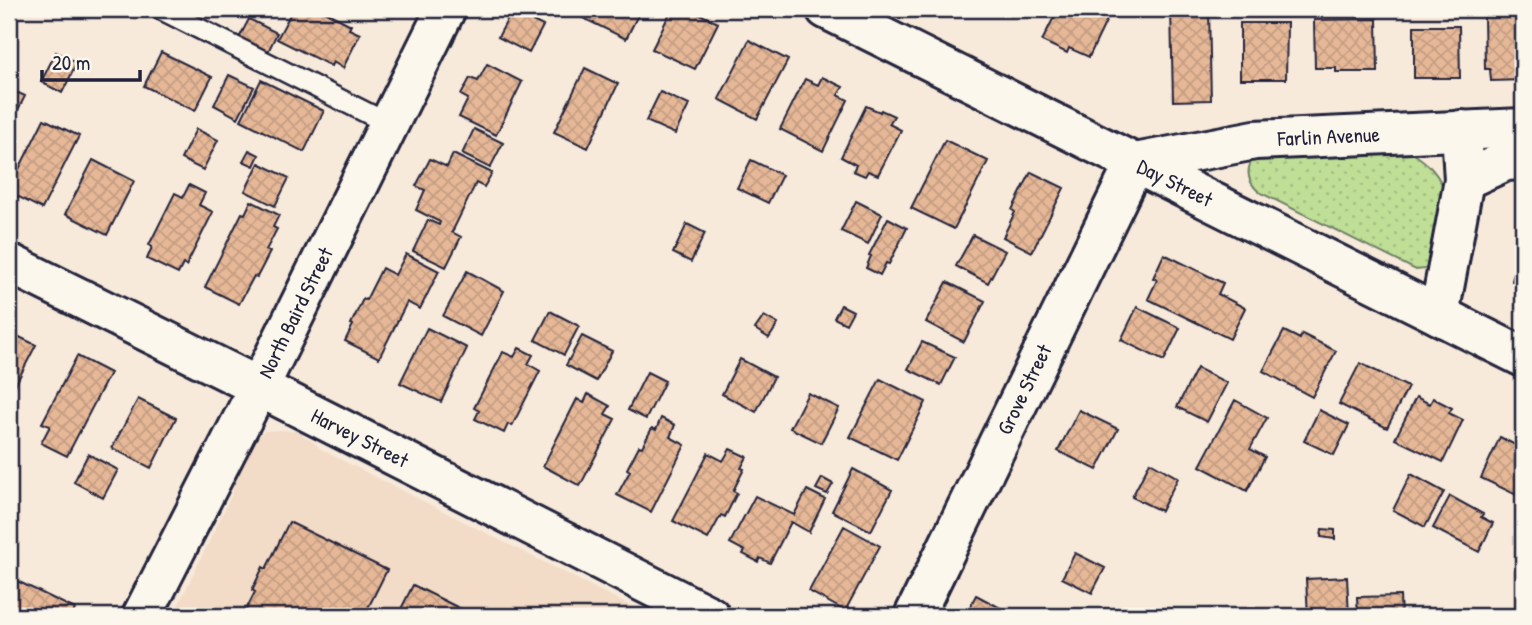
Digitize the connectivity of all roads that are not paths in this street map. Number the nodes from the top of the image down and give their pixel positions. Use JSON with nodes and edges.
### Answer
{"nodes":[{"id":1,"x":160,"y":9,"type":"edge"},
{"id":2,"x":446,"y":9,"type":"edge"},
{"id":3,"x":826,"y":9,"type":"edge"},
{"id":4,"x":389,"y":124,"type":"junction"},
{"id":5,"x":1523,"y":128,"type":"edge"},
{"id":6,"x":1461,"y":130,"type":"junction"},
{"id":7,"x":1523,"y":160,"type":"edge"},
{"id":8,"x":1135,"y":163,"type":"junction"},
{"id":9,"x":1464,"y":180,"type":"junction"},
{"id":10,"x":9,"y":263,"type":"edge"},
{"id":11,"x":1438,"y":315,"type":"junction"},
{"id":12,"x":1523,"y":357,"type":"edge"},
{"id":13,"x":259,"y":387,"type":"junction"},
{"id":14,"x":142,"y":616,"type":"edge"},
{"id":15,"x":710,"y":616,"type":"edge"},
{"id":16,"x":914,"y":616,"type":"edge"}],
"edges":[{"from":1,"to":4,"type":"lane"},
{"from":2,"to":4,"type":"street","name":"North Baird Street"},
{"from":3,"to":8,"type":"street","name":"Day Street"},
{"from":4,"to":13,"type":"street","name":"North Baird Street"},
{"from":5,"to":6,"type":"street","name":"Farlin Avenue"},
{"from":6,"to":8,"type":"street","name":"Farlin Avenue"},
{"from":6,"to":9,"type":"street"},
{"from":7,"to":9,"type":"street"},
{"from":8,"to":11,"type":"street","name":"Day Street"},
{"from":8,"to":16,"type":"street","name":"Grove Street"},
{"from":9,"to":11,"type":"street"},
{"from":10,"to":13,"type":"street","name":"Harvey Street"},
{"from":11,"to":12,"type":"street","name":"Day Street"},
{"from":13,"to":14,"type":"street","name":"North Baird Street"},
{"from":13,"to":15,"type":"street","name":"Harvey Street"}]}
